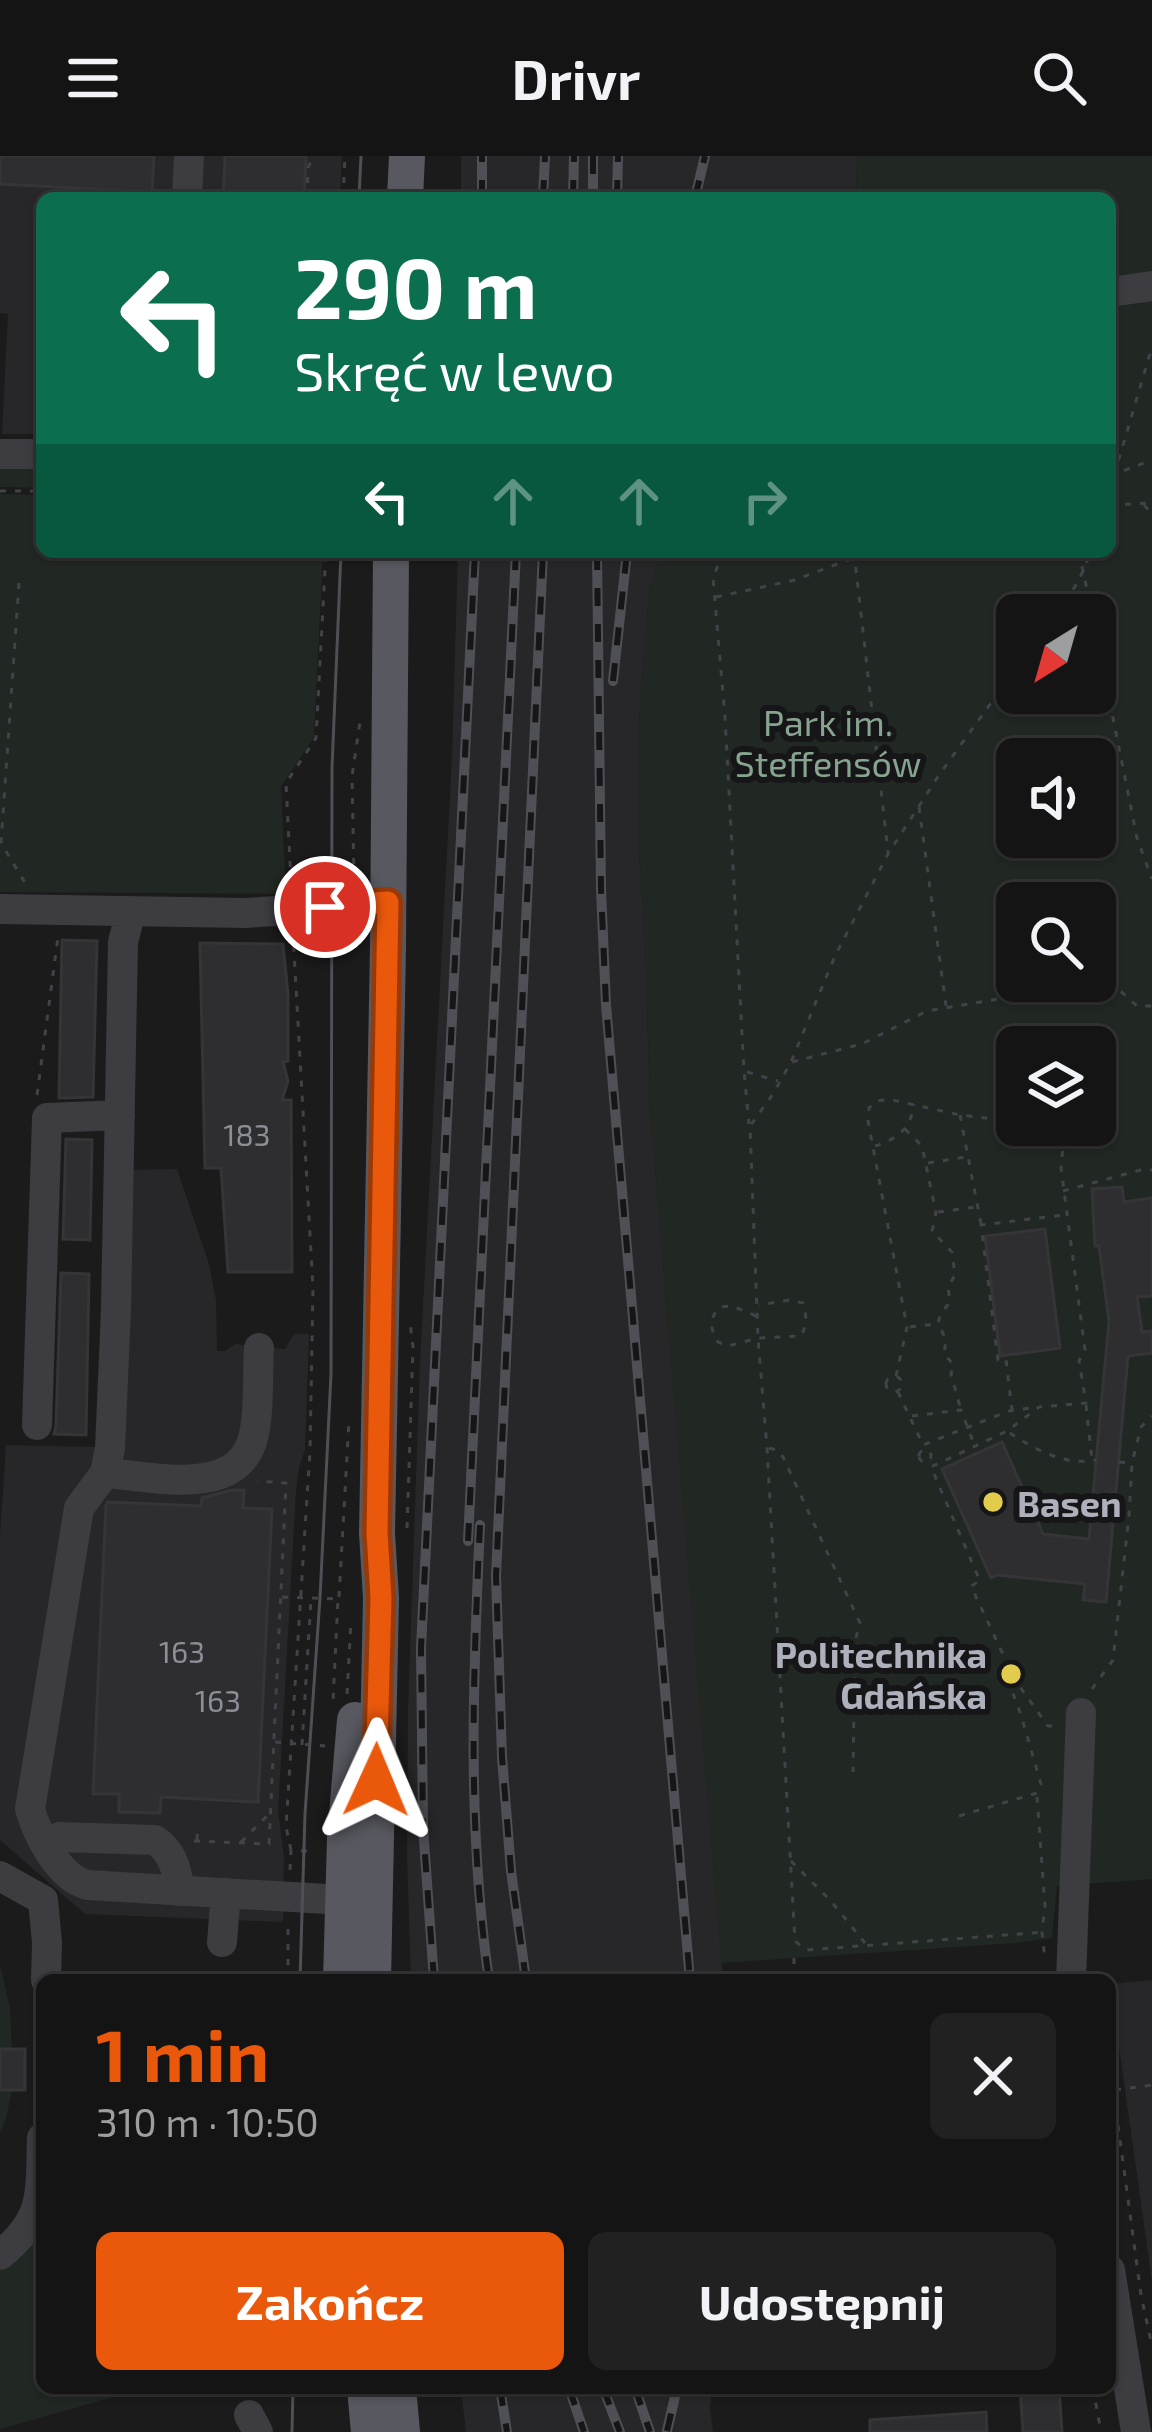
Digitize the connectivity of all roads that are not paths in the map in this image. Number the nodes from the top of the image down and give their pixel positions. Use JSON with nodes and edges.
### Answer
{"nodes":[{"id":1,"x":189,"y":156,"type":"edge"},
{"id":2,"x":407,"y":156,"type":"edge"},
{"id":3,"x":187,"y":192,"type":"edge"},
{"id":4,"x":405,"y":192,"type":"edge"},
{"id":5,"x":1152,"y":286,"type":"edge"},
{"id":6,"x":1116,"y":291,"type":"edge"},
{"id":7,"x":0,"y":454,"type":"edge"},
{"id":8,"x":36,"y":454,"type":"edge"},
{"id":9,"x":391,"y":558,"type":"edge"},
{"id":10,"x":388,"y":902,"type":"junction"},
{"id":11,"x":0,"y":909,"type":"edge"},
{"id":12,"x":131,"y":911,"type":"junction"},
{"id":13,"x":119,"y":1115,"type":"junction"},
{"id":14,"x":259,"y":1348,"type":"dead end"},
{"id":15,"x":37,"y":1424,"type":"dead end"},
{"id":16,"x":105,"y":1473,"type":"junction"},
{"id":17,"x":1081,"y":1720,"type":"road end"},
{"id":18,"x":46,"y":1844,"type":"junction"},
{"id":19,"x":0,"y":1876,"type":"edge"},
{"id":20,"x":178,"y":1891,"type":"junction"},
{"id":21,"x":226,"y":1893,"type":"junction"},
{"id":22,"x":358,"y":1901,"type":"junction"},
{"id":23,"x":222,"y":1942,"type":"dead end"},
{"id":24,"x":1058,"y":1972,"type":"edge"},
{"id":25,"x":46,"y":1974,"type":"edge"},
{"id":26,"x":342,"y":1974,"type":"edge"},
{"id":27,"x":372,"y":1974,"type":"edge"},
{"id":28,"x":36,"y":2211,"type":"edge"},
{"id":29,"x":0,"y":2255,"type":"edge"},
{"id":30,"x":1116,"y":2307,"type":"edge"},
{"id":31,"x":366,"y":2394,"type":"edge"},
{"id":32,"x":399,"y":2394,"type":"edge"},
{"id":33,"x":369,"y":2432,"type":"edge"},
{"id":34,"x":402,"y":2432,"type":"edge"},
{"id":35,"x":1136,"y":2432,"type":"edge"}],
"edges":[{"from":1,"to":3,"type":"street"},
{"from":2,"to":4,"type":"main road"},
{"from":5,"to":6,"type":"street"},
{"from":7,"to":8,"type":"street"},
{"from":9,"to":10,"type":"main road"},
{"from":10,"to":12,"type":"street"},
{"from":10,"to":22,"type":"main road"},
{"from":11,"to":12,"type":"street"},
{"from":12,"to":13,"type":"street"},
{"from":13,"to":15,"type":"street"},
{"from":13,"to":16,"type":"street"},
{"from":14,"to":16,"type":"street"},
{"from":16,"to":18,"type":"street"},
{"from":17,"to":24,"type":"street"},
{"from":18,"to":20,"type":"street"},
{"from":18,"to":20,"type":"street"},
{"from":19,"to":25,"type":"street"},
{"from":20,"to":21,"type":"street"},
{"from":21,"to":22,"type":"street"},
{"from":21,"to":23,"type":"street"},
{"from":22,"to":26,"type":"main road"},
{"from":22,"to":27,"type":"main road"},
{"from":28,"to":29,"type":"street"},
{"from":30,"to":35,"type":"street"},
{"from":31,"to":33,"type":"main road"},
{"from":32,"to":34,"type":"main road"}]}
